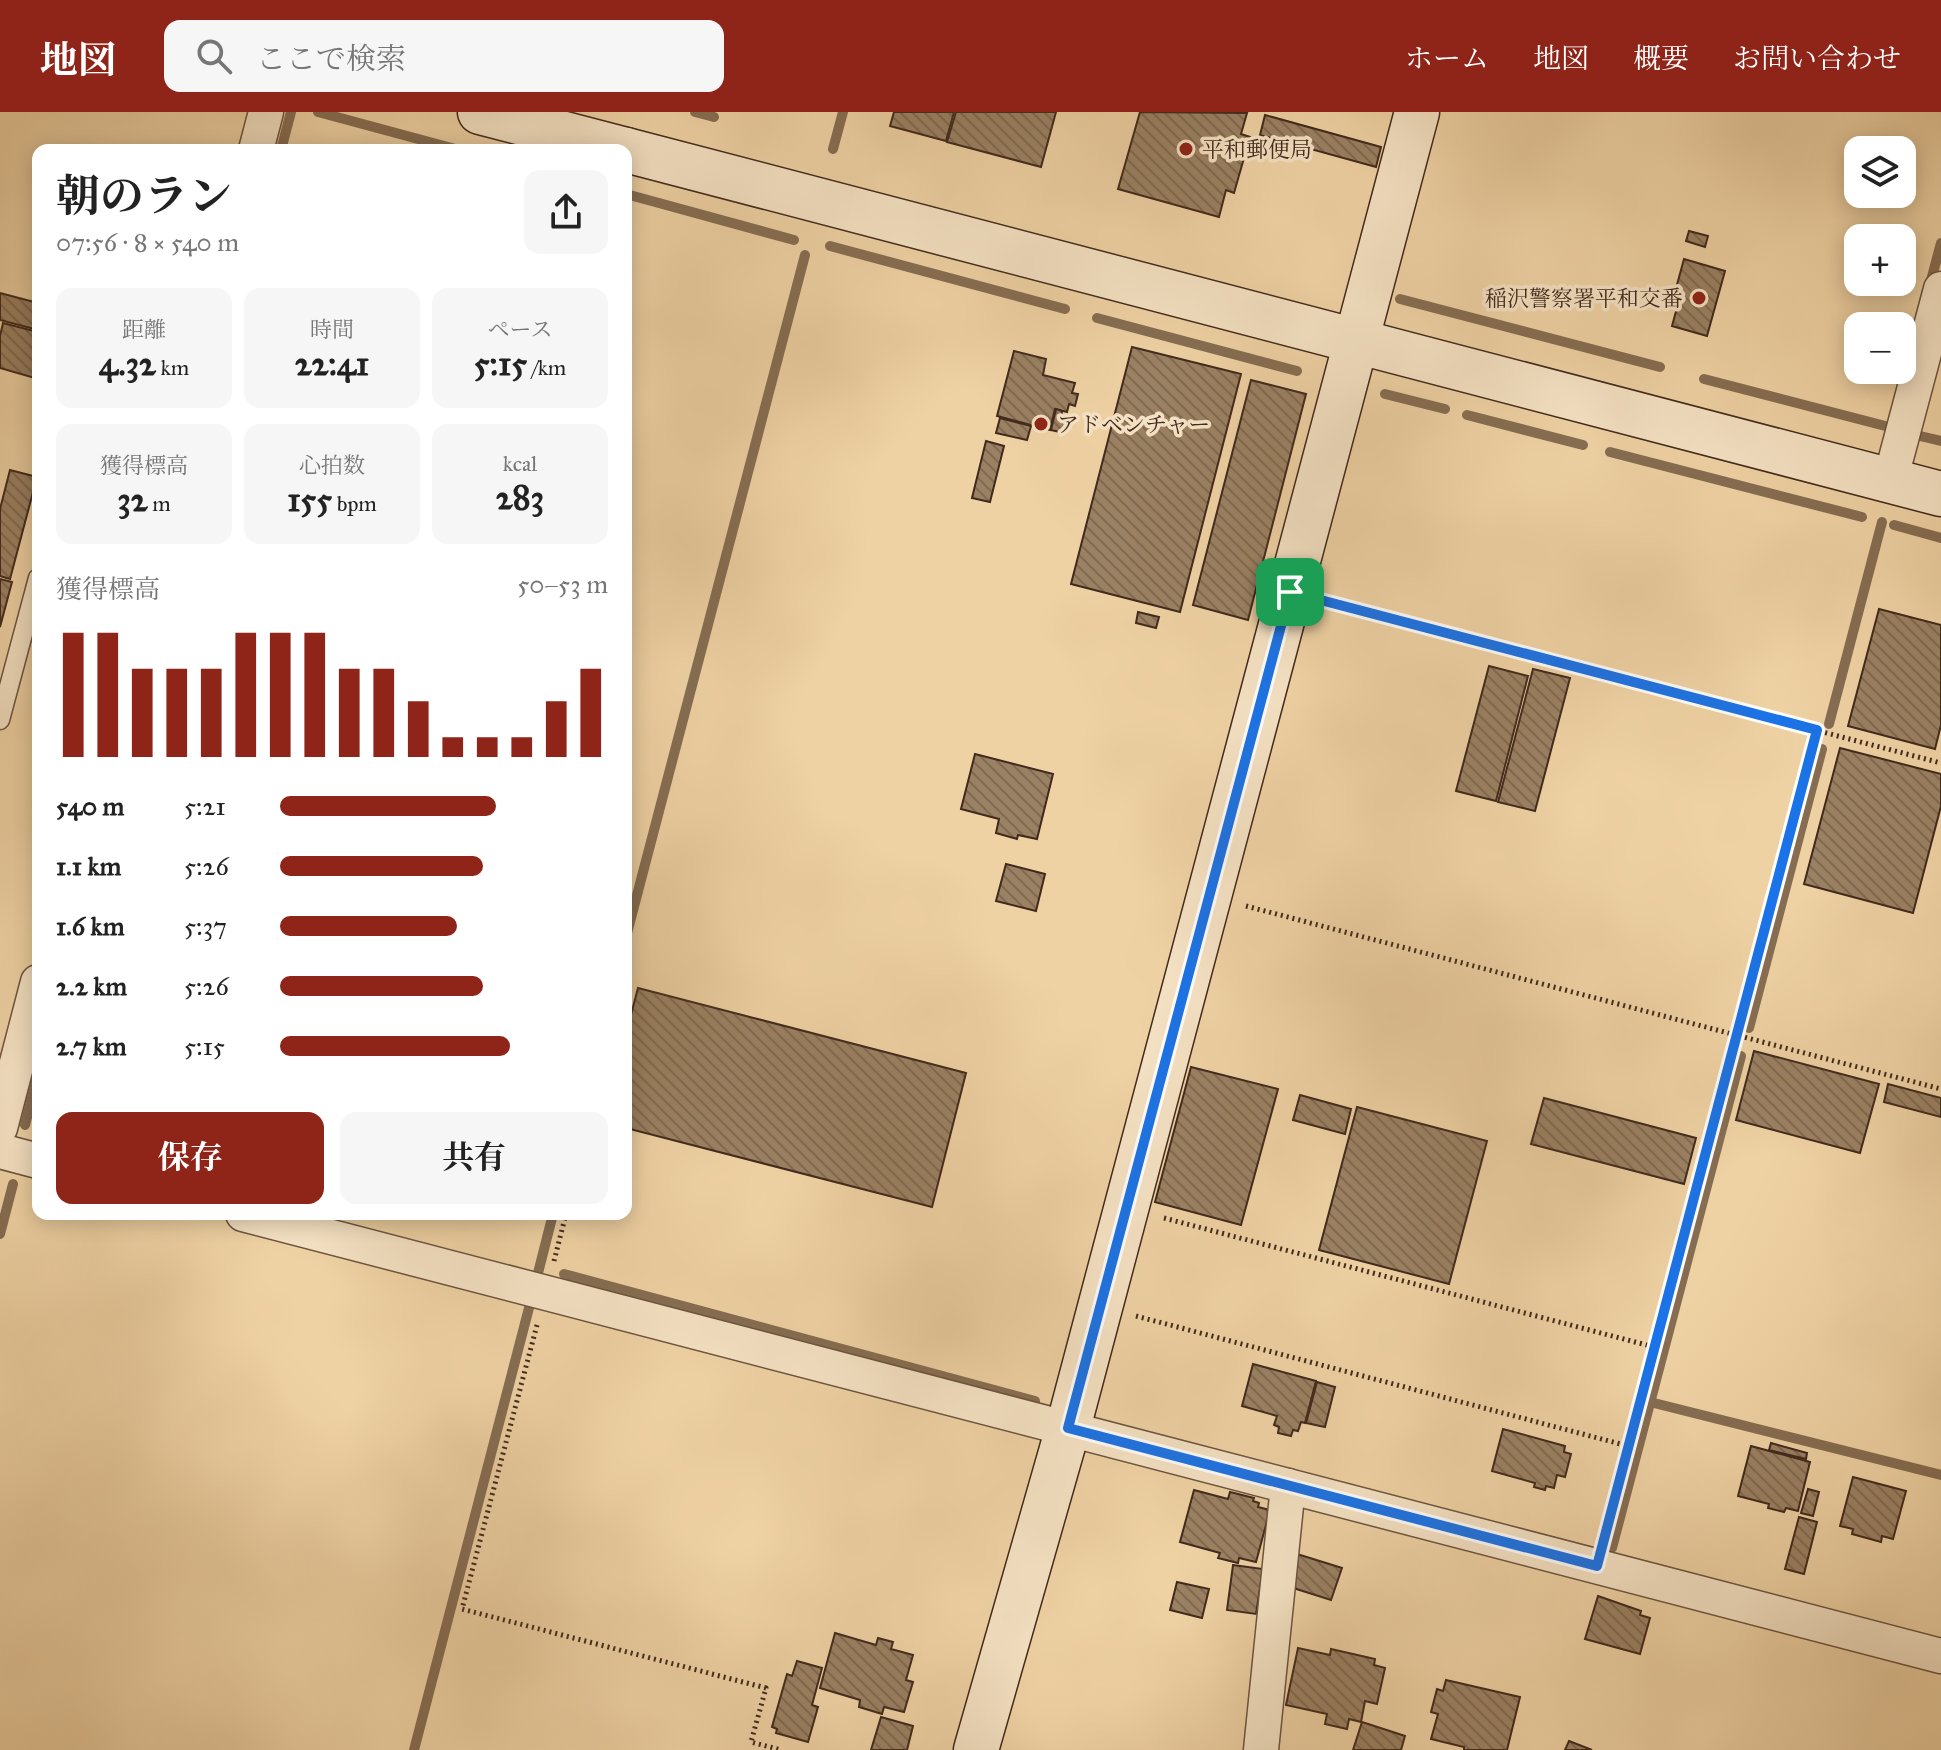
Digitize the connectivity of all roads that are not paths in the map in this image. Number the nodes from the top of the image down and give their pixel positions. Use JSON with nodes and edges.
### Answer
{"nodes":[{"id":1,"x":266,"y":112,"type":"edge"},
{"id":2,"x":480,"y":112,"type":"edge"},
{"id":3,"x":1417,"y":112,"type":"edge"},
{"id":4,"x":258,"y":144,"type":"edge"},
{"id":5,"x":594,"y":144,"type":"edge"},
{"id":6,"x":632,"y":154,"type":"edge"},
{"id":7,"x":1941,"y":289,"type":"edge"},
{"id":8,"x":1357,"y":340,"type":"junction"},
{"id":9,"x":1890,"y":481,"type":"junction"},
{"id":10,"x":1941,"y":494,"type":"edge"},
{"id":11,"x":32,"y":600,"type":"edge"},
{"id":12,"x":0,"y":720,"type":"edge"},
{"id":13,"x":32,"y":1005,"type":"edge"},
{"id":14,"x":0,"y":1128,"type":"edge"},
{"id":15,"x":0,"y":1151,"type":"edge"},
{"id":16,"x":32,"y":1159,"type":"edge"},
{"id":17,"x":266,"y":1220,"type":"edge"},
{"id":18,"x":1068,"y":1428,"type":"junction"},
{"id":19,"x":1288,"y":1486,"type":"junction"},
{"id":20,"x":1941,"y":1656,"type":"edge"},
{"id":21,"x":976,"y":1750,"type":"edge"},
{"id":22,"x":1261,"y":1750,"type":"edge"}],
"edges":[{"from":1,"to":4,"type":"street"},
{"from":2,"to":5,"type":"street"},
{"from":3,"to":8,"type":"street"},
{"from":6,"to":8,"type":"street"},
{"from":7,"to":9,"type":"street"},
{"from":8,"to":9,"type":"street"},
{"from":8,"to":18,"type":"street"},
{"from":9,"to":10,"type":"street"},
{"from":11,"to":12,"type":"lane"},
{"from":13,"to":14,"type":"street"},
{"from":15,"to":16,"type":"street"},
{"from":17,"to":18,"type":"street"},
{"from":18,"to":19,"type":"street"},
{"from":18,"to":21,"type":"street"},
{"from":19,"to":20,"type":"street"},
{"from":19,"to":22,"type":"street"}]}
